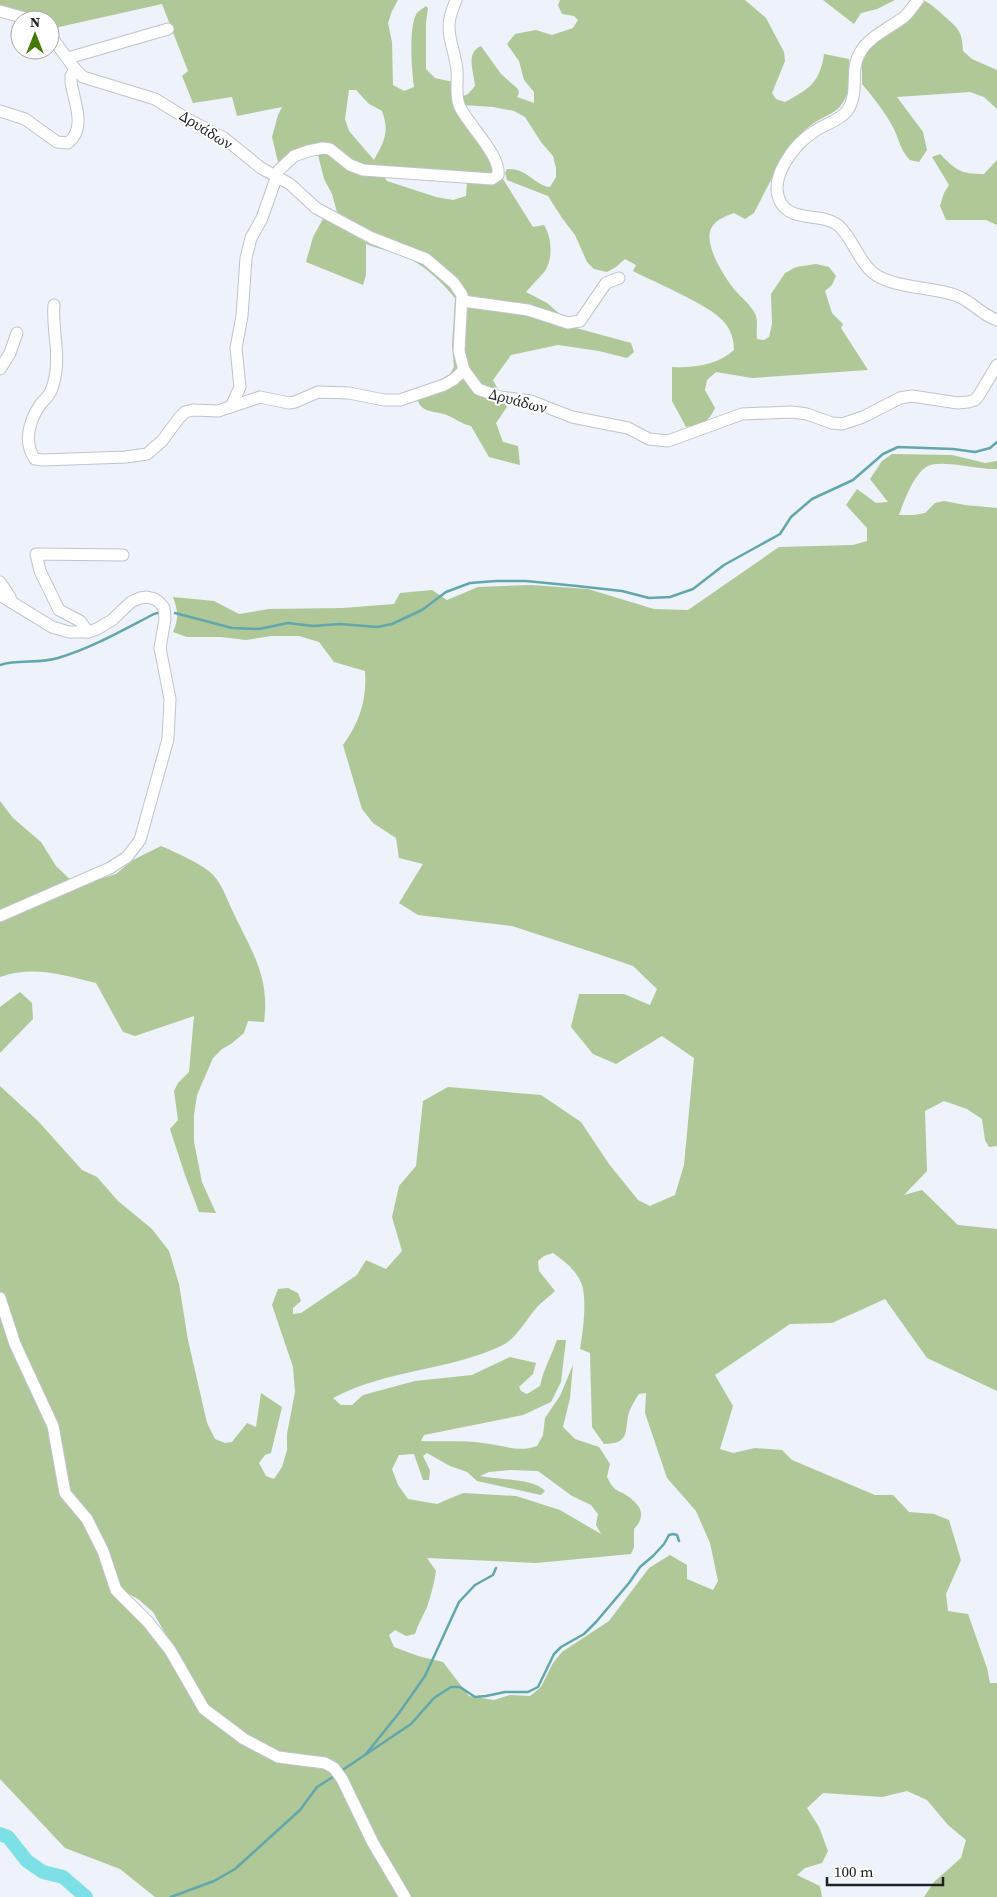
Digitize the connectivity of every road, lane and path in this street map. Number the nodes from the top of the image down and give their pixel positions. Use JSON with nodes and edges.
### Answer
{"nodes":[{"id":1,"x":456,"y":0,"type":"edge"},
{"id":2,"x":918,"y":0,"type":"edge"},
{"id":3,"x":168,"y":29,"type":"dead end"},
{"id":4,"x":60,"y":48,"type":"edge"},
{"id":5,"x":68,"y":58,"type":"junction"},
{"id":6,"x":75,"y":69,"type":"junction"},
{"id":7,"x":0,"y":111,"type":"edge"},
{"id":8,"x":276,"y":176,"type":"junction"},
{"id":9,"x":619,"y":278,"type":"dead end"},
{"id":10,"x":463,"y":301,"type":"junction"},
{"id":11,"x":54,"y":305,"type":"dead end"},
{"id":12,"x":997,"y":320,"type":"edge"},
{"id":13,"x":17,"y":333,"type":"dead end"},
{"id":14,"x":997,"y":365,"type":"edge"},
{"id":15,"x":0,"y":368,"type":"edge"},
{"id":16,"x":464,"y":370,"type":"junction"},
{"id":17,"x":231,"y":407,"type":"junction"},
{"id":18,"x":123,"y":555,"type":"dead end"},
{"id":19,"x":0,"y":582,"type":"edge"},
{"id":20,"x":0,"y":595,"type":"edge"},
{"id":21,"x":11,"y":602,"type":"junction"},
{"id":22,"x":88,"y":632,"type":"junction"},
{"id":23,"x":0,"y":916,"type":"edge"},
{"id":24,"x":0,"y":1298,"type":"edge"},
{"id":25,"x":404,"y":1897,"type":"edge"}],
"edges":[{"from":1,"to":8,"type":"street"},
{"from":2,"to":12,"type":"street"},
{"from":3,"to":5,"type":"street"},
{"from":4,"to":5,"type":"street","name":"Δρυάδων"},
{"from":5,"to":6,"type":"street","name":"Δρυάδων"},
{"from":6,"to":7,"type":"street"},
{"from":6,"to":8,"type":"street","name":"Δρυάδων"},
{"from":8,"to":10,"type":"street","name":"Δρυάδων"},
{"from":8,"to":17,"type":"street"},
{"from":9,"to":10,"type":"street"},
{"from":10,"to":16,"type":"street","name":"Δρυάδων"},
{"from":11,"to":17,"type":"street"},
{"from":13,"to":15,"type":"street"},
{"from":14,"to":16,"type":"street","name":"Δρυάδων"},
{"from":16,"to":17,"type":"street"},
{"from":18,"to":22,"type":"street"},
{"from":19,"to":21,"type":"street"},
{"from":20,"to":21,"type":"street"},
{"from":21,"to":22,"type":"street"},
{"from":22,"to":23,"type":"street"},
{"from":24,"to":25,"type":"street"}]}
